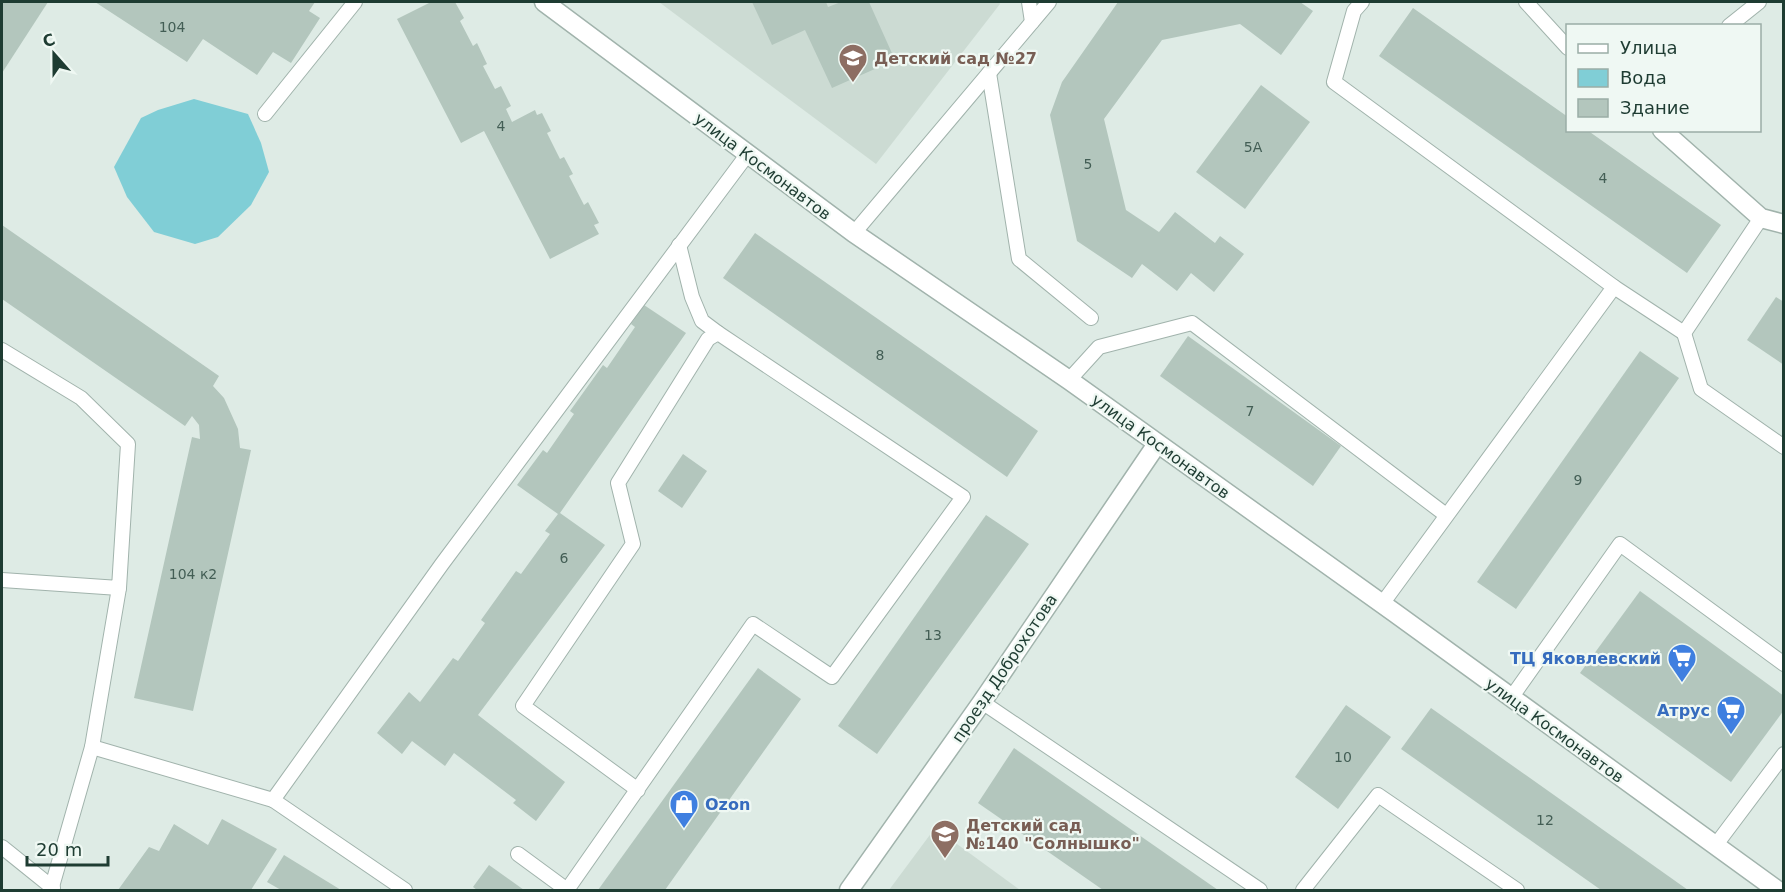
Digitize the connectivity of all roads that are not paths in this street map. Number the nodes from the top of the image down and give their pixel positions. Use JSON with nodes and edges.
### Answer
{"nodes":[{"id":1,"x":355,"y":2,"type":"edge"},
{"id":2,"x":544,"y":2,"type":"edge"},
{"id":3,"x":1029,"y":2,"type":"edge"},
{"id":4,"x":1050,"y":2,"type":"edge"},
{"id":5,"x":1362,"y":2,"type":"edge"},
{"id":6,"x":1526,"y":2,"type":"edge"},
{"id":7,"x":1759,"y":2,"type":"edge"},
{"id":8,"x":1032,"y":22,"type":"junction"},
{"id":9,"x":1732,"y":24,"type":"edge"},
{"id":10,"x":1566,"y":46,"type":"edge"},
{"id":11,"x":989,"y":73,"type":"junction"},
{"id":12,"x":265,"y":114,"type":"dead end"},
{"id":13,"x":1665,"y":132,"type":"edge"},
{"id":14,"x":747,"y":155,"type":"junction"},
{"id":15,"x":1775,"y":219,"type":"edge"},
{"id":16,"x":854,"y":233,"type":"junction"},
{"id":17,"x":679,"y":245,"type":"junction"},
{"id":18,"x":1614,"y":287,"type":"junction"},
{"id":19,"x":1091,"y":318,"type":"dead end"},
{"id":20,"x":718,"y":333,"type":"junction"},
{"id":21,"x":1684,"y":333,"type":"junction"},
{"id":22,"x":2,"y":350,"type":"edge"},
{"id":23,"x":1069,"y":380,"type":"junction"},
{"id":24,"x":1157,"y":444,"type":"junction"},
{"id":25,"x":1784,"y":447,"type":"edge"},
{"id":26,"x":1446,"y":515,"type":"junction"},
{"id":27,"x":2,"y":580,"type":"edge"},
{"id":28,"x":119,"y":588,"type":"junction"},
{"id":29,"x":1382,"y":603,"type":"junction"},
{"id":30,"x":1784,"y":664,"type":"edge"},
{"id":31,"x":1511,"y":698,"type":"junction"},
{"id":32,"x":982,"y":702,"type":"junction"},
{"id":33,"x":92,"y":747,"type":"junction"},
{"id":34,"x":1784,"y":754,"type":"edge"},
{"id":35,"x":638,"y":790,"type":"junction"},
{"id":36,"x":273,"y":800,"type":"junction"},
{"id":37,"x":1715,"y":846,"type":"junction"},
{"id":38,"x":2,"y":847,"type":"edge"},
{"id":39,"x":518,"y":854,"type":"dead end"},
{"id":40,"x":52,"y":889,"type":"edge"},
{"id":41,"x":405,"y":891,"type":"edge"},
{"id":42,"x":567,"y":891,"type":"edge"},
{"id":43,"x":849,"y":891,"type":"edge"},
{"id":44,"x":1260,"y":891,"type":"edge"},
{"id":45,"x":1303,"y":891,"type":"edge"},
{"id":46,"x":1517,"y":891,"type":"edge"},
{"id":47,"x":1777,"y":891,"type":"edge"}],
"edges":[{"from":1,"to":12,"type":"lane"},
{"from":2,"to":14,"type":"street","name":"улица Космонавтов"},
{"from":3,"to":8,"type":"lane"},
{"from":4,"to":8,"type":"lane"},
{"from":5,"to":18,"type":"lane"},
{"from":6,"to":10,"type":"lane"},
{"from":7,"to":9,"type":"lane"},
{"from":8,"to":11,"type":"lane"},
{"from":11,"to":16,"type":"lane"},
{"from":11,"to":19,"type":"lane"},
{"from":13,"to":15,"type":"street"},
{"from":14,"to":16,"type":"street","name":"улица Космонавтов"},
{"from":14,"to":17,"type":"lane"},
{"from":15,"to":21,"type":"lane"},
{"from":16,"to":23,"type":"street","name":"улица Космонавтов"},
{"from":17,"to":20,"type":"lane"},
{"from":17,"to":36,"type":"lane"},
{"from":18,"to":21,"type":"lane"},
{"from":18,"to":26,"type":"lane"},
{"from":20,"to":35,"type":"lane"},
{"from":20,"to":35,"type":"lane"},
{"from":21,"to":25,"type":"lane"},
{"from":22,"to":28,"type":"lane"},
{"from":23,"to":24,"type":"street","name":"улица Космонавтов"},
{"from":23,"to":26,"type":"lane"},
{"from":24,"to":29,"type":"street","name":"улица Космонавтов"},
{"from":24,"to":32,"type":"street","name":"проезд Доброхотова"},
{"from":26,"to":29,"type":"lane"},
{"from":27,"to":28,"type":"lane"},
{"from":28,"to":33,"type":"lane"},
{"from":29,"to":31,"type":"street","name":"улица Космонавтов"},
{"from":30,"to":31,"type":"lane"},
{"from":31,"to":37,"type":"street","name":"улица Космонавтов"},
{"from":32,"to":43,"type":"street","name":"проезд Доброхотова"},
{"from":32,"to":44,"type":"lane"},
{"from":33,"to":36,"type":"lane"},
{"from":33,"to":40,"type":"lane"},
{"from":34,"to":37,"type":"lane"},
{"from":35,"to":42,"type":"lane"},
{"from":36,"to":41,"type":"lane"},
{"from":37,"to":47,"type":"street","name":"улица Космонавтов"},
{"from":38,"to":40,"type":"lane"},
{"from":39,"to":42,"type":"lane"},
{"from":45,"to":46,"type":"lane"}]}
